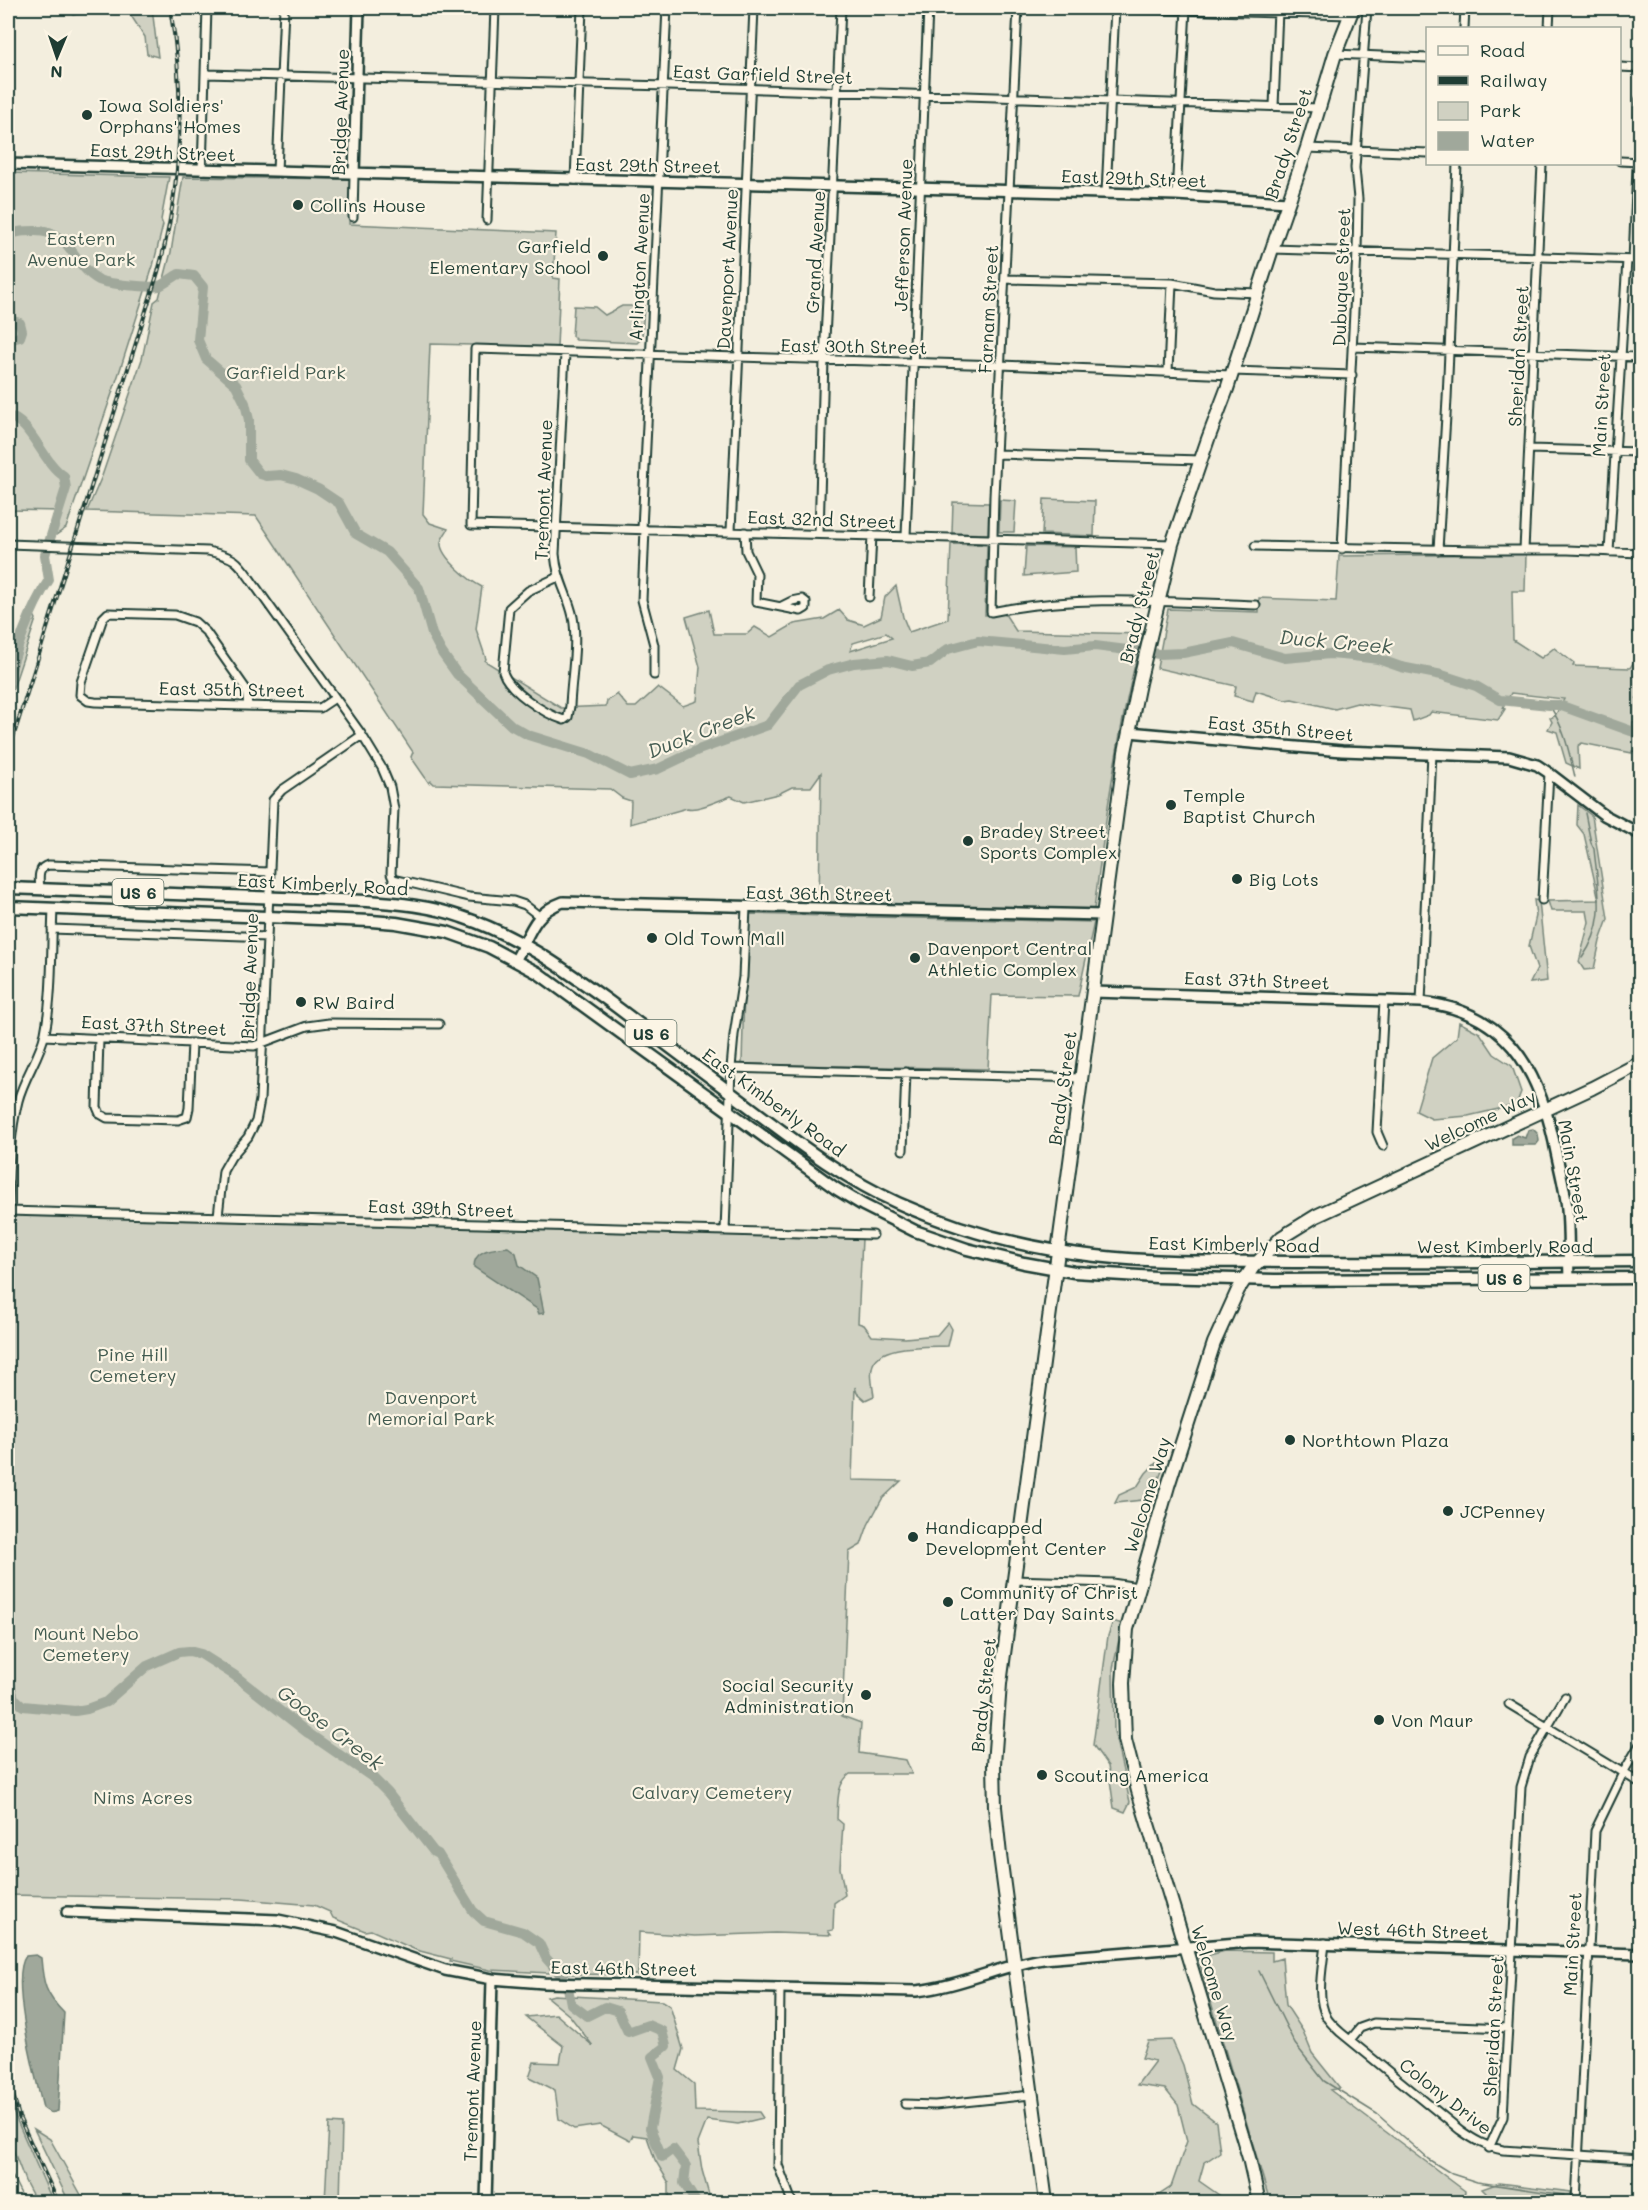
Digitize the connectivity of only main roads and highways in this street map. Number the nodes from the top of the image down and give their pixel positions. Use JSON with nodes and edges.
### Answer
{"nodes":[{"id":1,"x":1352,"y":11,"type":"edge"},
{"id":2,"x":8,"y":888,"type":"edge"},
{"id":3,"x":8,"y":907,"type":"edge"},
{"id":4,"x":1641,"y":1063,"type":"edge"},
{"id":5,"x":1058,"y":1251,"type":"junction"},
{"id":6,"x":1641,"y":1261,"type":"edge"},
{"id":7,"x":1258,"y":1262,"type":"junction"},
{"id":8,"x":1369,"y":1263,"type":"joint"},
{"id":9,"x":1056,"y":1269,"type":"junction"},
{"id":10,"x":1641,"y":1278,"type":"edge"},
{"id":11,"x":1245,"y":1279,"type":"junction"},
{"id":12,"x":1368,"y":1279,"type":"joint"},
{"id":13,"x":1046,"y":2202,"type":"edge"},
{"id":14,"x":1259,"y":2202,"type":"edge"}],
"edges":[{"from":1,"to":5,"type":"highway","name":"Brady Street"},
{"from":2,"to":5,"type":"main road","name":"East Kimberly Road","number":"US 6"},
{"from":3,"to":9,"type":"main road","name":"East Kimberly Road","number":"US 6"},
{"from":4,"to":7,"type":"highway","name":"Welcome Way"},
{"from":5,"to":7,"type":"main road","name":"East Kimberly Road","number":"US 6"},
{"from":5,"to":9,"type":"highway","name":"Brady Street"},
{"from":6,"to":8,"type":"main road","name":"West Kimberly Road","number":"US 6"},
{"from":7,"to":8,"type":"main road","name":"East Kimberly Road","number":"US 6"},
{"from":7,"to":11,"type":"highway","name":"Welcome Way"},
{"from":9,"to":11,"type":"main road","name":"East Kimberly Road","number":"US 6"},
{"from":9,"to":13,"type":"highway","name":"Brady Street"},
{"from":10,"to":12,"type":"main road","name":"West Kimberly Road","number":"US 6"},
{"from":11,"to":12,"type":"main road","name":"East Kimberly Road","number":"US 6"},
{"from":11,"to":14,"type":"highway","name":"Welcome Way"}]}
